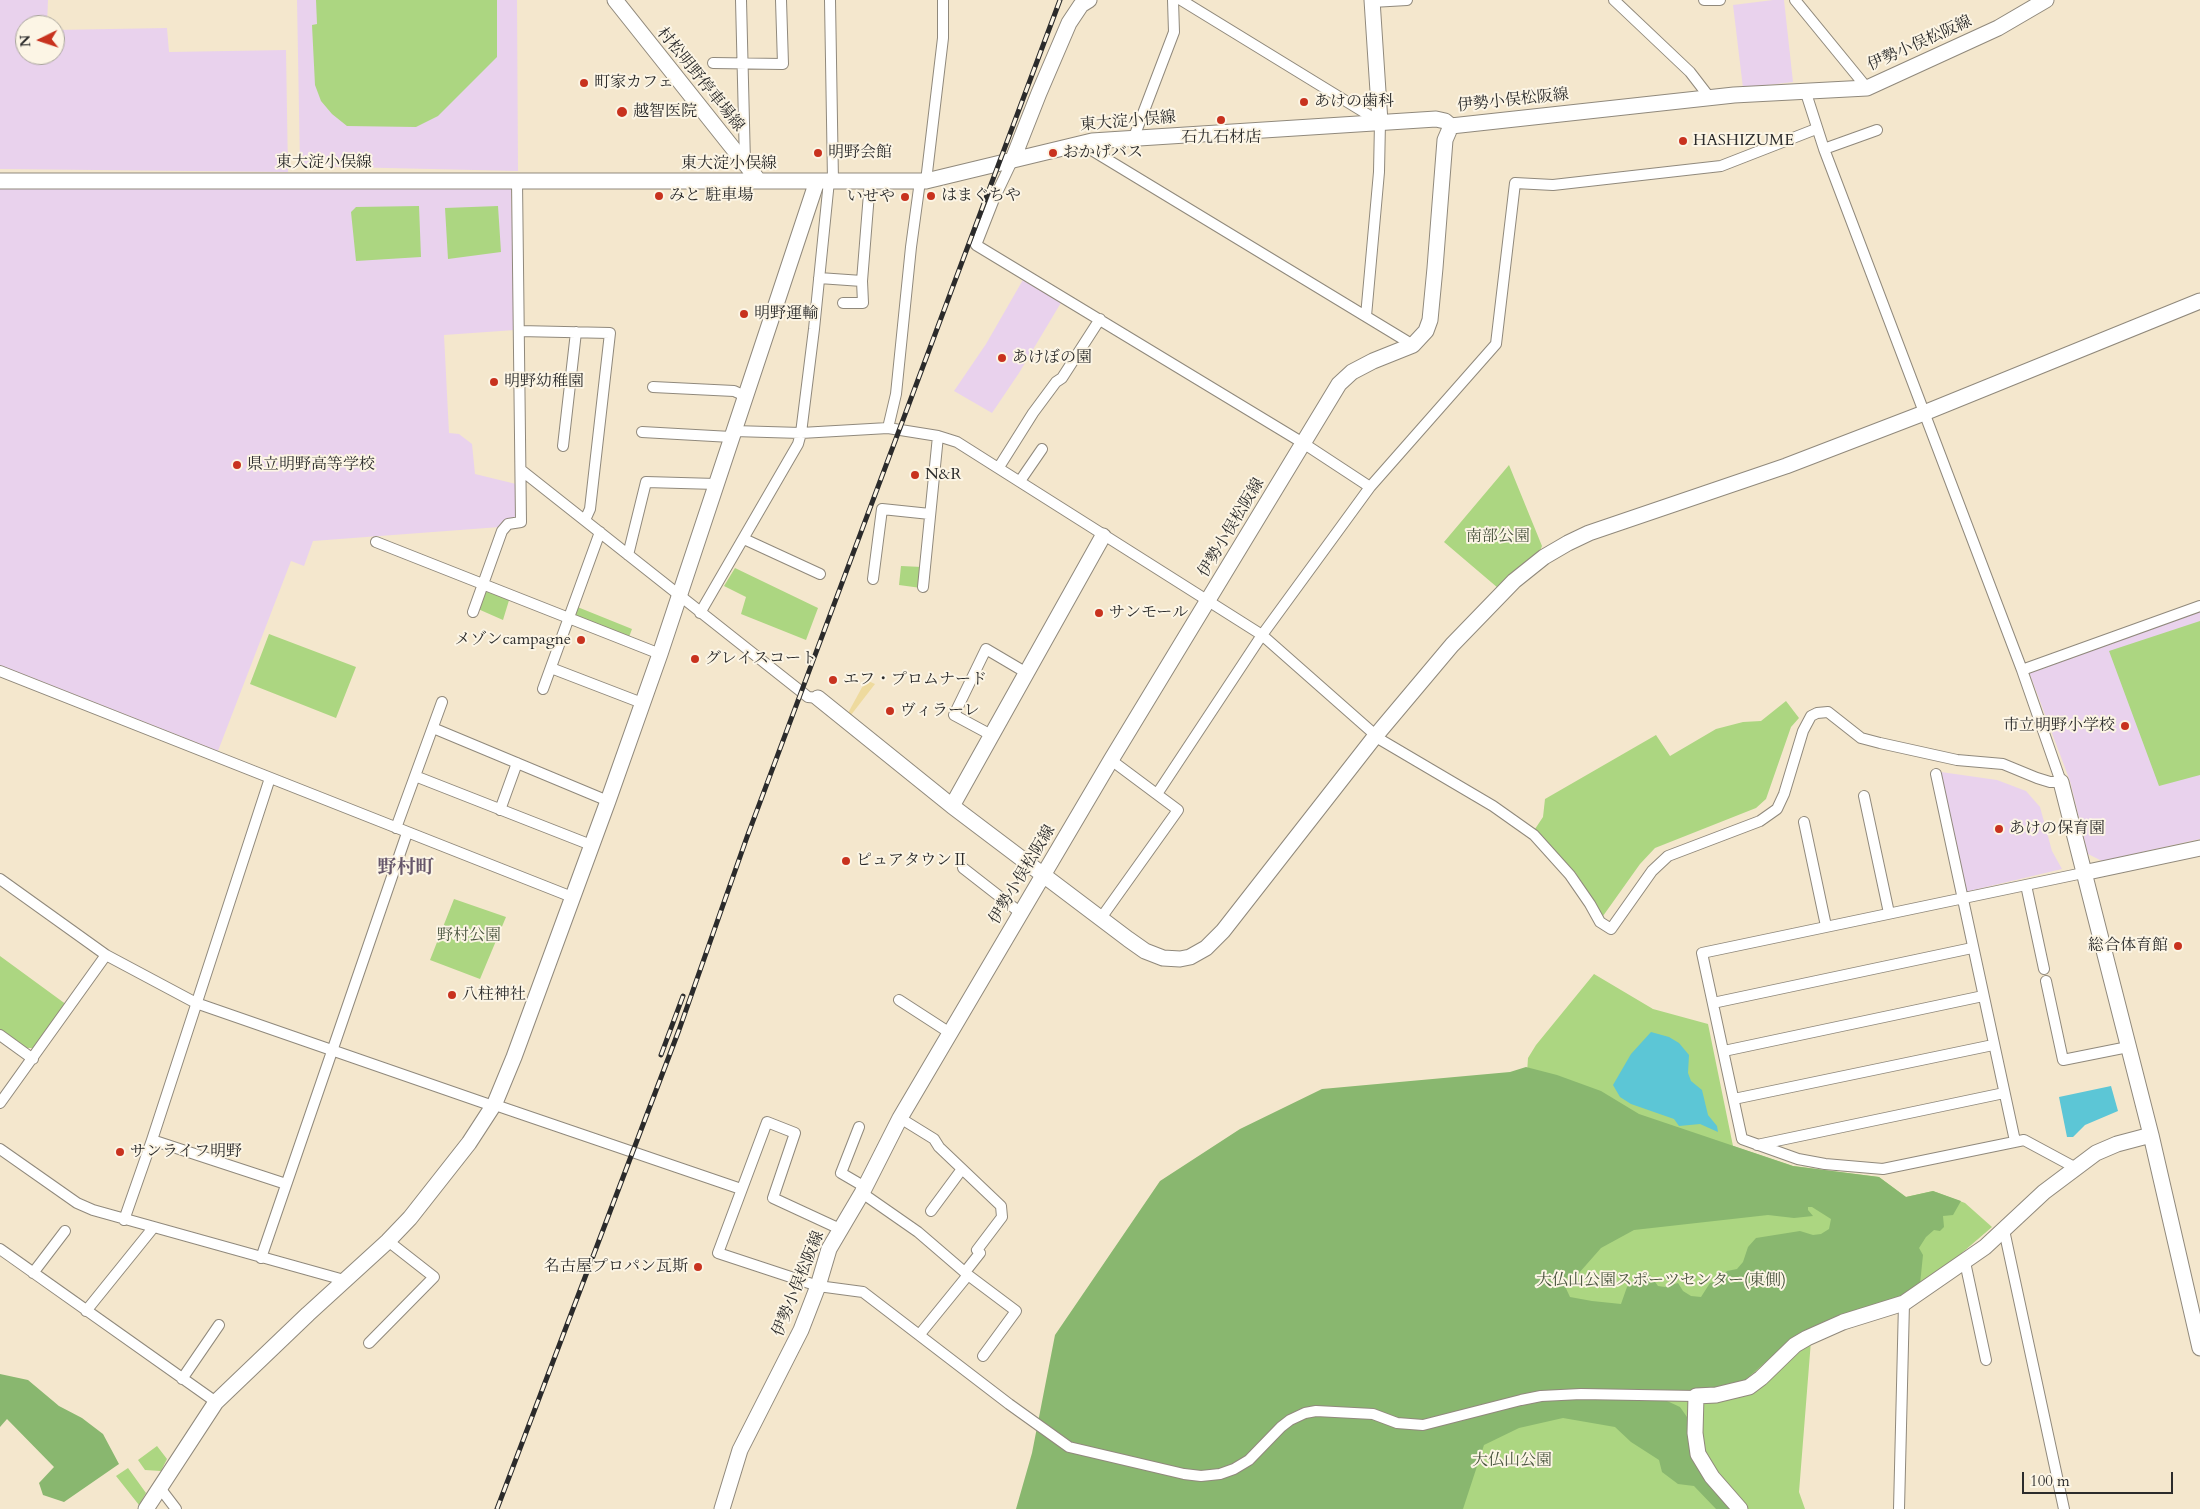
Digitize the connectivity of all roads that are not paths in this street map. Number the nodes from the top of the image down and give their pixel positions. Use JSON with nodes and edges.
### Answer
{"nodes":[{"id":1,"x":615,"y":0,"type":"edge"},
{"id":2,"x":741,"y":0,"type":"edge"},
{"id":3,"x":781,"y":0,"type":"edge"},
{"id":4,"x":830,"y":0,"type":"edge"},
{"id":5,"x":943,"y":0,"type":"edge"},
{"id":6,"x":1089,"y":0,"type":"edge"},
{"id":7,"x":1173,"y":0,"type":"edge"},
{"id":8,"x":1181,"y":0,"type":"edge"},
{"id":9,"x":1407,"y":0,"type":"edge"},
{"id":10,"x":1614,"y":0,"type":"edge"},
{"id":11,"x":1704,"y":0,"type":"edge"},
{"id":12,"x":1720,"y":0,"type":"edge"},
{"id":13,"x":1794,"y":0,"type":"edge"},
{"id":14,"x":2046,"y":0,"type":"edge"},
{"id":15,"x":1372,"y":1,"type":"edge"},
{"id":16,"x":713,"y":63,"type":"dead end"},
{"id":17,"x":744,"y":63,"type":"junction"},
{"id":18,"x":1867,"y":88,"type":"junction"},
{"id":19,"x":1805,"y":90,"type":"junction"},
{"id":20,"x":1710,"y":98,"type":"junction"},
{"id":21,"x":1380,"y":122,"type":"junction"},
{"id":22,"x":1451,"y":126,"type":"junction"},
{"id":23,"x":1816,"y":129,"type":"junction"},
{"id":24,"x":1877,"y":130,"type":"dead end"},
{"id":25,"x":1134,"y":137,"type":"junction"},
{"id":26,"x":1080,"y":143,"type":"junction"},
{"id":27,"x":1824,"y":149,"type":"junction"},
{"id":28,"x":1013,"y":159,"type":"junction"},
{"id":29,"x":745,"y":164,"type":"junction"},
{"id":30,"x":0,"y":181,"type":"edge"},
{"id":31,"x":517,"y":181,"type":"junction"},
{"id":32,"x":826,"y":181,"type":"junction"},
{"id":33,"x":870,"y":181,"type":"junction"},
{"id":34,"x":923,"y":181,"type":"junction"},
{"id":35,"x":759,"y":182,"type":"junction"},
{"id":36,"x":819,"y":278,"type":"junction"},
{"id":37,"x":862,"y":281,"type":"junction"},
{"id":38,"x":2200,"y":301,"type":"edge"},
{"id":39,"x":843,"y":303,"type":"dead end"},
{"id":40,"x":1366,"y":316,"type":"junction"},
{"id":41,"x":1100,"y":319,"type":"junction"},
{"id":42,"x":519,"y":331,"type":"junction"},
{"id":43,"x":576,"y":332,"type":"junction"},
{"id":44,"x":1414,"y":345,"type":"junction"},
{"id":45,"x":652,"y":387,"type":"dead end"},
{"id":46,"x":745,"y":396,"type":"junction"},
{"id":47,"x":1924,"y":413,"type":"junction"},
{"id":48,"x":888,"y":428,"type":"junction"},
{"id":49,"x":642,"y":432,"type":"dead end"},
{"id":50,"x":801,"y":433,"type":"junction"},
{"id":51,"x":732,"y":434,"type":"junction"},
{"id":52,"x":938,"y":436,"type":"junction"},
{"id":53,"x":1304,"y":443,"type":"junction"},
{"id":54,"x":563,"y":446,"type":"dead end"},
{"id":55,"x":1042,"y":449,"type":"dead end"},
{"id":56,"x":999,"y":467,"type":"junction"},
{"id":57,"x":521,"y":470,"type":"junction"},
{"id":58,"x":1020,"y":481,"type":"junction"},
{"id":59,"x":716,"y":484,"type":"junction"},
{"id":60,"x":1370,"y":487,"type":"junction"},
{"id":61,"x":930,"y":514,"type":"junction"},
{"id":62,"x":585,"y":520,"type":"junction"},
{"id":63,"x":600,"y":532,"type":"junction"},
{"id":64,"x":1103,"y":536,"type":"junction"},
{"id":65,"x":744,"y":539,"type":"junction"},
{"id":66,"x":376,"y":542,"type":"dead end"},
{"id":67,"x":628,"y":555,"type":"junction"},
{"id":68,"x":820,"y":574,"type":"dead end"},
{"id":69,"x":873,"y":579,"type":"dead end"},
{"id":70,"x":483,"y":583,"type":"junction"},
{"id":71,"x":923,"y":587,"type":"dead end"},
{"id":72,"x":679,"y":595,"type":"junction"},
{"id":73,"x":1207,"y":602,"type":"junction"},
{"id":74,"x":2200,"y":606,"type":"edge"},
{"id":75,"x":473,"y":612,"type":"dead end"},
{"id":76,"x":700,"y":613,"type":"junction"},
{"id":77,"x":568,"y":618,"type":"junction"},
{"id":78,"x":1262,"y":635,"type":"junction"},
{"id":79,"x":660,"y":654,"type":"junction"},
{"id":80,"x":551,"y":668,"type":"junction"},
{"id":81,"x":2022,"y":670,"type":"junction"},
{"id":82,"x":0,"y":671,"type":"edge"},
{"id":83,"x":1026,"y":672,"type":"junction"},
{"id":84,"x":543,"y":689,"type":"dead end"},
{"id":85,"x":818,"y":698,"type":"joint"},
{"id":86,"x":442,"y":702,"type":"dead end"},
{"id":87,"x":642,"y":703,"type":"junction"},
{"id":88,"x":433,"y":728,"type":"junction"},
{"id":89,"x":993,"y":736,"type":"junction"},
{"id":90,"x":1375,"y":736,"type":"junction"},
{"id":91,"x":1111,"y":760,"type":"junction"},
{"id":92,"x":517,"y":763,"type":"junction"},
{"id":93,"x":1936,"y":774,"type":"dead end"},
{"id":94,"x":415,"y":776,"type":"junction"},
{"id":95,"x":270,"y":778,"type":"junction"},
{"id":96,"x":2061,"y":782,"type":"junction"},
{"id":97,"x":1157,"y":794,"type":"junction"},
{"id":98,"x":1864,"y":796,"type":"dead end"},
{"id":99,"x":608,"y":801,"type":"junction"},
{"id":100,"x":952,"y":806,"type":"junction"},
{"id":101,"x":500,"y":810,"type":"junction"},
{"id":102,"x":1804,"y":822,"type":"dead end"},
{"id":103,"x":396,"y":828,"type":"junction"},
{"id":104,"x":406,"y":832,"type":"junction"},
{"id":105,"x":591,"y":845,"type":"junction"},
{"id":106,"x":2200,"y":848,"type":"edge"},
{"id":107,"x":963,"y":868,"type":"dead end"},
{"id":108,"x":2083,"y":873,"type":"junction"},
{"id":109,"x":1044,"y":875,"type":"junction"},
{"id":110,"x":0,"y":879,"type":"edge"},
{"id":111,"x":2026,"y":885,"type":"junction"},
{"id":112,"x":572,"y":897,"type":"junction"},
{"id":113,"x":1962,"y":898,"type":"junction"},
{"id":114,"x":1889,"y":913,"type":"junction"},
{"id":115,"x":1022,"y":914,"type":"junction"},
{"id":116,"x":1101,"y":918,"type":"junction"},
{"id":117,"x":1826,"y":926,"type":"junction"},
{"id":118,"x":1972,"y":948,"type":"junction"},
{"id":119,"x":106,"y":955,"type":"junction"},
{"id":120,"x":2044,"y":969,"type":"dead end"},
{"id":121,"x":2046,"y":981,"type":"dead end"},
{"id":122,"x":1983,"y":996,"type":"junction"},
{"id":123,"x":899,"y":1000,"type":"dead end"},
{"id":124,"x":196,"y":1003,"type":"junction"},
{"id":125,"x":1713,"y":1003,"type":"junction"},
{"id":126,"x":950,"y":1033,"type":"junction"},
{"id":127,"x":0,"y":1035,"type":"edge"},
{"id":128,"x":1993,"y":1045,"type":"junction"},
{"id":129,"x":2128,"y":1047,"type":"junction"},
{"id":130,"x":332,"y":1049,"type":"junction"},
{"id":131,"x":1724,"y":1051,"type":"junction"},
{"id":132,"x":33,"y":1059,"type":"junction"},
{"id":133,"x":2004,"y":1093,"type":"junction"},
{"id":134,"x":2,"y":1096,"type":"edge"},
{"id":135,"x":1734,"y":1099,"type":"junction"},
{"id":136,"x":494,"y":1104,"type":"junction"},
{"id":137,"x":900,"y":1118,"type":"junction"},
{"id":138,"x":859,"y":1127,"type":"dead end"},
{"id":139,"x":2152,"y":1135,"type":"junction"},
{"id":140,"x":152,"y":1140,"type":"junction"},
{"id":141,"x":2015,"y":1141,"type":"junction"},
{"id":142,"x":1756,"y":1146,"type":"junction"},
{"id":143,"x":0,"y":1149,"type":"edge"},
{"id":144,"x":2076,"y":1168,"type":"junction"},
{"id":145,"x":962,"y":1169,"type":"junction"},
{"id":146,"x":286,"y":1184,"type":"junction"},
{"id":147,"x":741,"y":1189,"type":"junction"},
{"id":148,"x":863,"y":1190,"type":"junction"},
{"id":149,"x":931,"y":1211,"type":"dead end"},
{"id":150,"x":124,"y":1220,"type":"junction"},
{"id":151,"x":153,"y":1228,"type":"junction"},
{"id":152,"x":840,"y":1229,"type":"junction"},
{"id":153,"x":2004,"y":1230,"type":"junction"},
{"id":154,"x":65,"y":1231,"type":"dead end"},
{"id":155,"x":388,"y":1241,"type":"junction"},
{"id":156,"x":0,"y":1249,"type":"edge"},
{"id":157,"x":261,"y":1258,"type":"junction"},
{"id":158,"x":1965,"y":1262,"type":"junction"},
{"id":159,"x":33,"y":1273,"type":"junction"},
{"id":160,"x":966,"y":1274,"type":"junction"},
{"id":161,"x":344,"y":1280,"type":"junction"},
{"id":162,"x":818,"y":1286,"type":"junction"},
{"id":163,"x":1904,"y":1303,"type":"junction"},
{"id":164,"x":86,"y":1311,"type":"junction"},
{"id":165,"x":219,"y":1324,"type":"dead end"},
{"id":166,"x":920,"y":1334,"type":"junction"},
{"id":167,"x":369,"y":1343,"type":"dead end"},
{"id":168,"x":2200,"y":1348,"type":"edge"},
{"id":169,"x":983,"y":1356,"type":"dead end"},
{"id":170,"x":1986,"y":1360,"type":"dead end"},
{"id":171,"x":182,"y":1379,"type":"junction"},
{"id":172,"x":1696,"y":1396,"type":"junction"},
{"id":173,"x":216,"y":1402,"type":"junction"},
{"id":174,"x":160,"y":1488,"type":"junction"},
{"id":175,"x":146,"y":1509,"type":"edge"},
{"id":176,"x":176,"y":1509,"type":"edge"},
{"id":177,"x":722,"y":1509,"type":"edge"},
{"id":178,"x":1740,"y":1509,"type":"edge"},
{"id":179,"x":1899,"y":1509,"type":"edge"},
{"id":180,"x":2064,"y":1509,"type":"edge"}],
"edges":[{"from":1,"to":29,"type":"street","name":"村松明野停車場線"},
{"from":2,"to":17,"type":"street"},
{"from":3,"to":17,"type":"street"},
{"from":4,"to":32,"type":"street"},
{"from":5,"to":34,"type":"street"},
{"from":6,"to":28,"type":"street"},
{"from":7,"to":25,"type":"street"},
{"from":8,"to":21,"type":"street"},
{"from":9,"to":15,"type":"street"},
{"from":10,"to":20,"type":"street"},
{"from":11,"to":12,"type":"street"},
{"from":13,"to":18,"type":"street"},
{"from":14,"to":18,"type":"street","name":"伊勢小俣松阪線"},
{"from":15,"to":21,"type":"street"},
{"from":16,"to":17,"type":"street"},
{"from":17,"to":29,"type":"street"},
{"from":18,"to":19,"type":"street","name":"伊勢小俣松阪線"},
{"from":19,"to":20,"type":"street","name":"伊勢小俣松阪線"},
{"from":19,"to":23,"type":"street"},
{"from":20,"to":22,"type":"street","name":"伊勢小俣松阪線"},
{"from":21,"to":22,"type":"street","name":"東大淀小俣線"},
{"from":21,"to":25,"type":"street","name":"東大淀小俣線"},
{"from":21,"to":40,"type":"street"},
{"from":22,"to":44,"type":"street","name":"伊勢小俣松阪線"},
{"from":23,"to":27,"type":"street"},
{"from":23,"to":60,"type":"street"},
{"from":24,"to":27,"type":"street"},
{"from":25,"to":26,"type":"street","name":"東大淀小俣線"},
{"from":26,"to":28,"type":"street","name":"東大淀小俣線"},
{"from":26,"to":40,"type":"street"},
{"from":27,"to":47,"type":"street"},
{"from":28,"to":34,"type":"street","name":"東大淀小俣線"},
{"from":28,"to":41,"type":"street"},
{"from":29,"to":35,"type":"street","name":"村松明野停車場線"},
{"from":30,"to":31,"type":"street","name":"東大淀小俣線"},
{"from":31,"to":35,"type":"street","name":"東大淀小俣線"},
{"from":31,"to":42,"type":"street"},
{"from":32,"to":33,"type":"street","name":"東大淀小俣線"},
{"from":32,"to":35,"type":"street","name":"東大淀小俣線"},
{"from":32,"to":36,"type":"street"},
{"from":32,"to":46,"type":"street"},
{"from":33,"to":34,"type":"street","name":"東大淀小俣線"},
{"from":33,"to":37,"type":"street"},
{"from":34,"to":48,"type":"street"},
{"from":36,"to":37,"type":"street"},
{"from":36,"to":50,"type":"street"},
{"from":37,"to":39,"type":"street"},
{"from":38,"to":47,"type":"street"},
{"from":40,"to":44,"type":"street"},
{"from":41,"to":53,"type":"street"},
{"from":41,"to":56,"type":"street"},
{"from":42,"to":43,"type":"street"},
{"from":42,"to":57,"type":"street"},
{"from":43,"to":54,"type":"street"},
{"from":43,"to":62,"type":"street"},
{"from":44,"to":53,"type":"street","name":"伊勢小俣松阪線"},
{"from":45,"to":46,"type":"street"},
{"from":46,"to":51,"type":"street"},
{"from":47,"to":81,"type":"street"},
{"from":47,"to":90,"type":"street"},
{"from":48,"to":50,"type":"street"},
{"from":48,"to":52,"type":"street"},
{"from":49,"to":51,"type":"street"},
{"from":50,"to":51,"type":"street"},
{"from":50,"to":65,"type":"street"},
{"from":51,"to":59,"type":"street"},
{"from":52,"to":56,"type":"street"},
{"from":52,"to":61,"type":"street"},
{"from":53,"to":60,"type":"street"},
{"from":53,"to":73,"type":"street","name":"伊勢小俣松阪線"},
{"from":55,"to":58,"type":"street"},
{"from":56,"to":58,"type":"street"},
{"from":57,"to":62,"type":"street"},
{"from":57,"to":70,"type":"street"},
{"from":58,"to":64,"type":"street"},
{"from":59,"to":67,"type":"street"},
{"from":59,"to":72,"type":"street"},
{"from":60,"to":78,"type":"street"},
{"from":61,"to":69,"type":"street"},
{"from":61,"to":71,"type":"street"},
{"from":62,"to":63,"type":"street"},
{"from":63,"to":67,"type":"street"},
{"from":63,"to":77,"type":"street"},
{"from":64,"to":73,"type":"street"},
{"from":64,"to":83,"type":"street"},
{"from":65,"to":68,"type":"street"},
{"from":65,"to":76,"type":"street"},
{"from":66,"to":70,"type":"street"},
{"from":67,"to":72,"type":"street"},
{"from":70,"to":75,"type":"street"},
{"from":70,"to":77,"type":"street"},
{"from":72,"to":76,"type":"street"},
{"from":72,"to":79,"type":"street"},
{"from":73,"to":78,"type":"street"},
{"from":73,"to":91,"type":"street","name":"伊勢小俣松阪線"},
{"from":74,"to":81,"type":"street"},
{"from":76,"to":85,"type":"street"},
{"from":77,"to":79,"type":"street"},
{"from":77,"to":80,"type":"street"},
{"from":78,"to":90,"type":"street"},
{"from":78,"to":97,"type":"street"},
{"from":79,"to":87,"type":"street"},
{"from":80,"to":84,"type":"street"},
{"from":80,"to":87,"type":"street"},
{"from":81,"to":96,"type":"street"},
{"from":82,"to":95,"type":"street"},
{"from":83,"to":89,"type":"street"},
{"from":83,"to":89,"type":"street"},
{"from":85,"to":100,"type":"street"},
{"from":86,"to":88,"type":"street"},
{"from":87,"to":99,"type":"street"},
{"from":88,"to":92,"type":"street"},
{"from":88,"to":94,"type":"street"},
{"from":89,"to":100,"type":"street"},
{"from":90,"to":96,"type":"street"},
{"from":90,"to":116,"type":"street"},
{"from":91,"to":97,"type":"street"},
{"from":91,"to":109,"type":"street","name":"伊勢小俣松阪線"},
{"from":92,"to":99,"type":"street"},
{"from":92,"to":101,"type":"street"},
{"from":93,"to":113,"type":"street"},
{"from":94,"to":101,"type":"street"},
{"from":94,"to":103,"type":"street"},
{"from":95,"to":103,"type":"street"},
{"from":95,"to":124,"type":"street"},
{"from":96,"to":108,"type":"street"},
{"from":97,"to":116,"type":"street"},
{"from":98,"to":114,"type":"street"},
{"from":99,"to":105,"type":"street"},
{"from":100,"to":109,"type":"street"},
{"from":101,"to":105,"type":"street"},
{"from":102,"to":117,"type":"street"},
{"from":103,"to":104,"type":"street"},
{"from":104,"to":112,"type":"street"},
{"from":104,"to":130,"type":"street"},
{"from":105,"to":112,"type":"street"},
{"from":106,"to":108,"type":"street"},
{"from":107,"to":115,"type":"street"},
{"from":108,"to":111,"type":"street"},
{"from":108,"to":129,"type":"street"},
{"from":109,"to":115,"type":"street","name":"伊勢小俣松阪線"},
{"from":109,"to":116,"type":"street"},
{"from":110,"to":119,"type":"street"},
{"from":111,"to":113,"type":"street"},
{"from":111,"to":120,"type":"street"},
{"from":112,"to":136,"type":"street"},
{"from":113,"to":114,"type":"street"},
{"from":113,"to":118,"type":"street"},
{"from":114,"to":117,"type":"street"},
{"from":115,"to":126,"type":"street","name":"伊勢小俣松阪線"},
{"from":117,"to":125,"type":"street"},
{"from":118,"to":122,"type":"street"},
{"from":118,"to":125,"type":"street"},
{"from":119,"to":124,"type":"street"},
{"from":119,"to":132,"type":"street"},
{"from":121,"to":129,"type":"street"},
{"from":122,"to":128,"type":"street"},
{"from":122,"to":131,"type":"street"},
{"from":123,"to":126,"type":"street"},
{"from":124,"to":130,"type":"street"},
{"from":124,"to":140,"type":"street"},
{"from":125,"to":131,"type":"street"},
{"from":126,"to":137,"type":"street","name":"伊勢小俣松阪線"},
{"from":127,"to":132,"type":"street"},
{"from":128,"to":133,"type":"street"},
{"from":128,"to":135,"type":"street"},
{"from":129,"to":139,"type":"street"},
{"from":130,"to":136,"type":"street"},
{"from":130,"to":146,"type":"street"},
{"from":131,"to":135,"type":"street"},
{"from":132,"to":134,"type":"street"},
{"from":133,"to":141,"type":"street"},
{"from":133,"to":142,"type":"street"},
{"from":135,"to":142,"type":"street"},
{"from":136,"to":147,"type":"street"},
{"from":136,"to":155,"type":"street"},
{"from":137,"to":145,"type":"street"},
{"from":137,"to":148,"type":"street","name":"伊勢小俣松阪線"},
{"from":138,"to":148,"type":"street"},
{"from":139,"to":144,"type":"street"},
{"from":139,"to":168,"type":"street"},
{"from":140,"to":146,"type":"street"},
{"from":140,"to":150,"type":"street"},
{"from":141,"to":142,"type":"street"},
{"from":141,"to":144,"type":"street"},
{"from":143,"to":150,"type":"street"},
{"from":144,"to":153,"type":"street"},
{"from":145,"to":149,"type":"street"},
{"from":145,"to":160,"type":"street"},
{"from":146,"to":157,"type":"street"},
{"from":147,"to":152,"type":"street"},
{"from":147,"to":162,"type":"street"},
{"from":148,"to":152,"type":"street","name":"伊勢小俣松阪線"},
{"from":148,"to":160,"type":"street"},
{"from":150,"to":151,"type":"street"},
{"from":151,"to":157,"type":"street"},
{"from":151,"to":164,"type":"street"},
{"from":152,"to":162,"type":"street","name":"伊勢小俣松阪線"},
{"from":153,"to":158,"type":"street"},
{"from":153,"to":180,"type":"street"},
{"from":154,"to":159,"type":"street"},
{"from":155,"to":161,"type":"street"},
{"from":155,"to":167,"type":"street"},
{"from":156,"to":159,"type":"street"},
{"from":157,"to":161,"type":"street"},
{"from":158,"to":163,"type":"street"},
{"from":158,"to":170,"type":"street"},
{"from":159,"to":164,"type":"street"},
{"from":160,"to":166,"type":"street"},
{"from":160,"to":169,"type":"street"},
{"from":161,"to":173,"type":"street"},
{"from":162,"to":166,"type":"street"},
{"from":162,"to":177,"type":"street","name":"伊勢小俣松阪線"},
{"from":163,"to":172,"type":"street"},
{"from":163,"to":179,"type":"street"},
{"from":164,"to":171,"type":"street"},
{"from":165,"to":171,"type":"street"},
{"from":166,"to":172,"type":"street"},
{"from":171,"to":173,"type":"street"},
{"from":172,"to":178,"type":"street"},
{"from":173,"to":174,"type":"street"},
{"from":174,"to":175,"type":"street"},
{"from":174,"to":176,"type":"street"}]}
